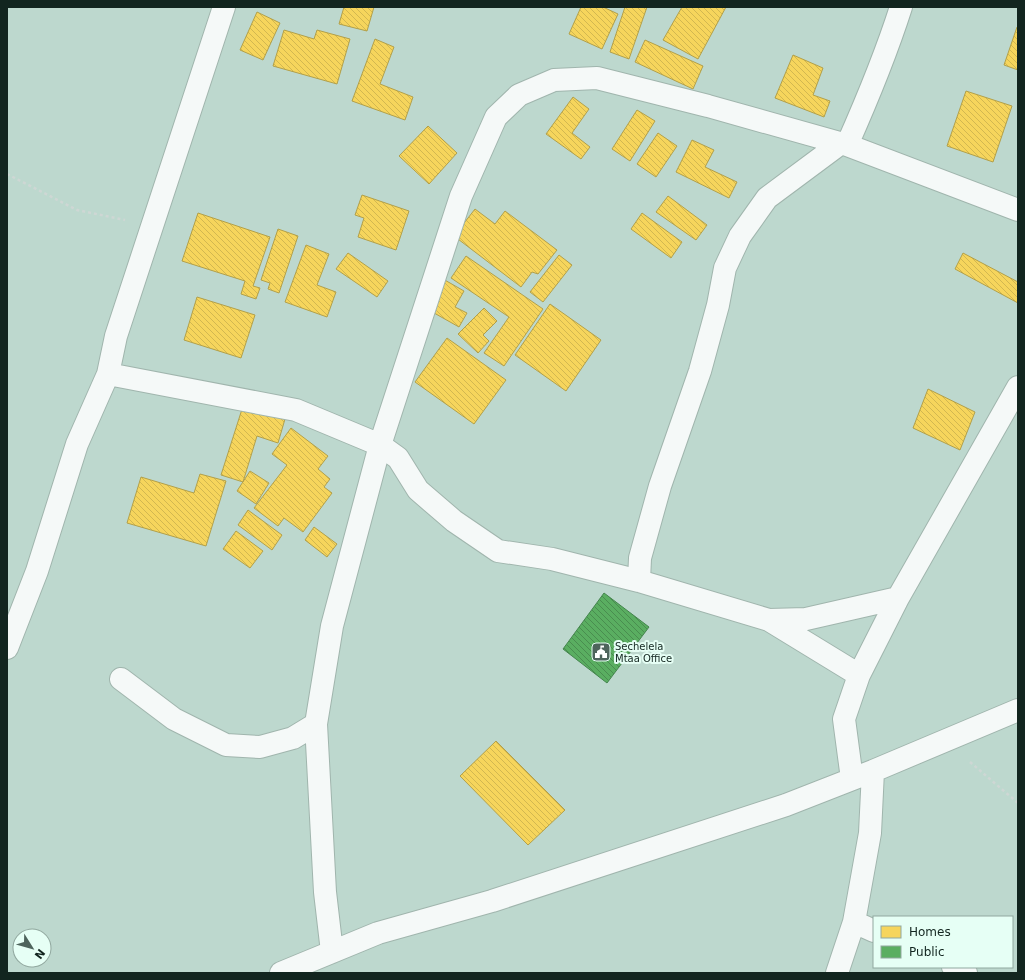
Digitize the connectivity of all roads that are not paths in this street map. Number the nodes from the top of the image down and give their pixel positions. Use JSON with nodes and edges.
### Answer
{"nodes":[{"id":1,"x":224,"y":7,"type":"edge"},
{"id":2,"x":901,"y":7,"type":"edge"},
{"id":3,"x":844,"y":144,"type":"junction"},
{"id":4,"x":1018,"y":210,"type":"edge"},
{"id":5,"x":108,"y":374,"type":"junction"},
{"id":6,"x":1018,"y":387,"type":"edge"},
{"id":7,"x":380,"y":445,"type":"junction"},
{"id":8,"x":639,"y":581,"type":"junction"},
{"id":9,"x":898,"y":598,"type":"junction"},
{"id":10,"x":769,"y":620,"type":"junction"},
{"id":11,"x":7,"y":648,"type":"edge"},
{"id":12,"x":859,"y":675,"type":"junction"},
{"id":13,"x":121,"y":679,"type":"dead end"},
{"id":14,"x":1018,"y":710,"type":"edge"},
{"id":15,"x":316,"y":724,"type":"junction"},
{"id":16,"x":874,"y":771,"type":"junction"},
{"id":17,"x":852,"y":779,"type":"junction"},
{"id":18,"x":854,"y":922,"type":"junction"},
{"id":19,"x":873,"y":931,"type":"edge"},
{"id":20,"x":332,"y":952,"type":"junction"},
{"id":21,"x":955,"y":968,"type":"edge"},
{"id":22,"x":281,"y":973,"type":"edge"},
{"id":23,"x":838,"y":973,"type":"edge"},
{"id":24,"x":966,"y":973,"type":"edge"}],
"edges":[{"from":1,"to":5,"type":"street"},
{"from":2,"to":3,"type":"street"},
{"from":3,"to":4,"type":"street"},
{"from":3,"to":7,"type":"street"},
{"from":3,"to":8,"type":"street"},
{"from":5,"to":7,"type":"street"},
{"from":5,"to":11,"type":"street"},
{"from":6,"to":9,"type":"street"},
{"from":7,"to":8,"type":"street"},
{"from":7,"to":15,"type":"street"},
{"from":8,"to":10,"type":"street"},
{"from":9,"to":10,"type":"street"},
{"from":9,"to":12,"type":"street"},
{"from":10,"to":12,"type":"street"},
{"from":12,"to":17,"type":"street"},
{"from":13,"to":15,"type":"street"},
{"from":14,"to":16,"type":"street"},
{"from":15,"to":20,"type":"street"},
{"from":16,"to":17,"type":"street"},
{"from":16,"to":18,"type":"street"},
{"from":17,"to":20,"type":"street"},
{"from":18,"to":19,"type":"street"},
{"from":18,"to":23,"type":"street"},
{"from":20,"to":22,"type":"street"},
{"from":21,"to":24,"type":"street"}]}
